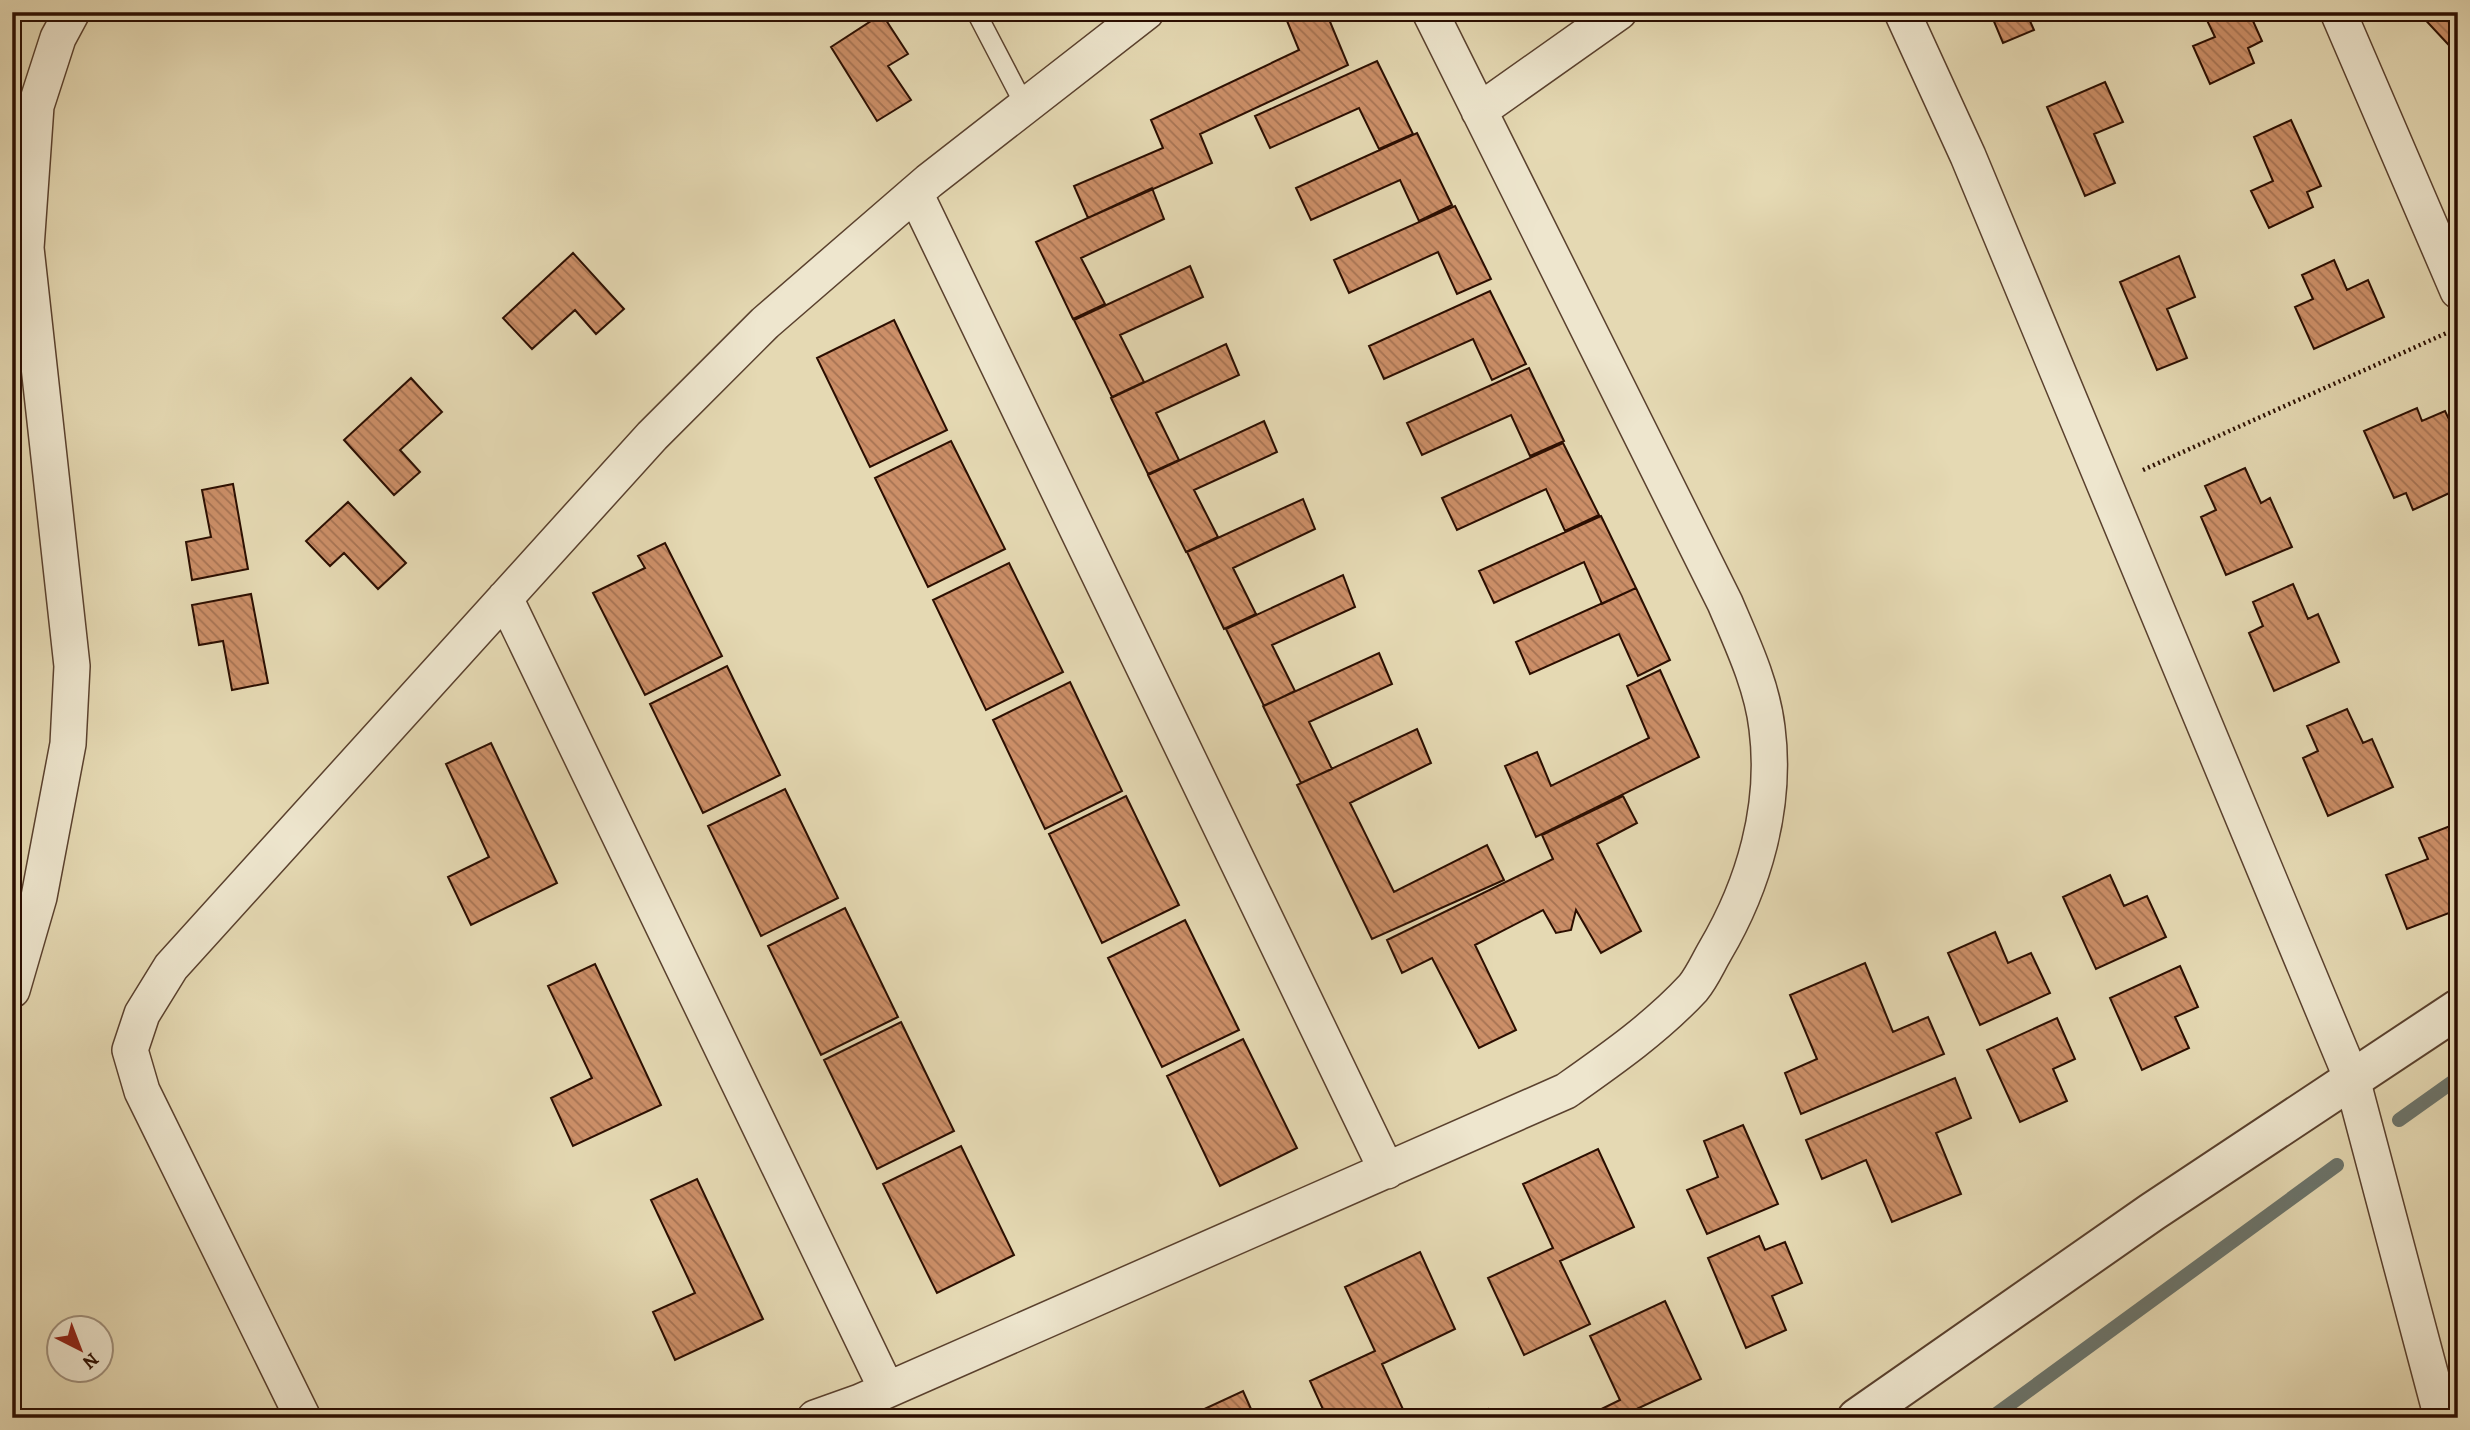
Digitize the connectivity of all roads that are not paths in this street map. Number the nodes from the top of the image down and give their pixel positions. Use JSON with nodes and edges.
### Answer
{"nodes":[{"id":1,"x":72,"y":12,"type":"edge"},
{"id":2,"x":975,"y":12,"type":"edge"},
{"id":3,"x":1146,"y":12,"type":"edge"},
{"id":4,"x":1430,"y":12,"type":"edge"},
{"id":5,"x":1619,"y":12,"type":"edge"},
{"id":6,"x":1902,"y":12,"type":"edge"},
{"id":7,"x":2338,"y":12,"type":"edge"},
{"id":8,"x":1025,"y":106,"type":"junction"},
{"id":9,"x":1479,"y":111,"type":"junction"},
{"id":10,"x":915,"y":193,"type":"junction"},
{"id":11,"x":12,"y":211,"type":"edge"},
{"id":12,"x":26,"y":248,"type":"junction"},
{"id":13,"x":2458,"y":291,"type":"edge"},
{"id":14,"x":505,"y":598,"type":"junction"},
{"id":15,"x":12,"y":990,"type":"edge"},
{"id":16,"x":2458,"y":1009,"type":"edge"},
{"id":17,"x":2351,"y":1079,"type":"junction"},
{"id":18,"x":1387,"y":1171,"type":"junction"},
{"id":19,"x":887,"y":1390,"type":"junction"},
{"id":20,"x":303,"y":1418,"type":"edge"},
{"id":21,"x":815,"y":1418,"type":"edge"},
{"id":22,"x":1857,"y":1418,"type":"edge"},
{"id":23,"x":2442,"y":1418,"type":"edge"}],
"edges":[{"from":1,"to":12,"type":"street"},
{"from":2,"to":8,"type":"lane"},
{"from":3,"to":8,"type":"street"},
{"from":4,"to":9,"type":"street"},
{"from":5,"to":9,"type":"street"},
{"from":6,"to":17,"type":"street"},
{"from":7,"to":13,"type":"street"},
{"from":8,"to":10,"type":"street"},
{"from":9,"to":18,"type":"street"},
{"from":10,"to":14,"type":"street"},
{"from":10,"to":18,"type":"street"},
{"from":11,"to":12,"type":"street"},
{"from":12,"to":15,"type":"street"},
{"from":14,"to":19,"type":"street"},
{"from":14,"to":20,"type":"street"},
{"from":16,"to":17,"type":"street"},
{"from":17,"to":22,"type":"street"},
{"from":17,"to":23,"type":"street"},
{"from":18,"to":19,"type":"street"},
{"from":19,"to":21,"type":"street"}]}
